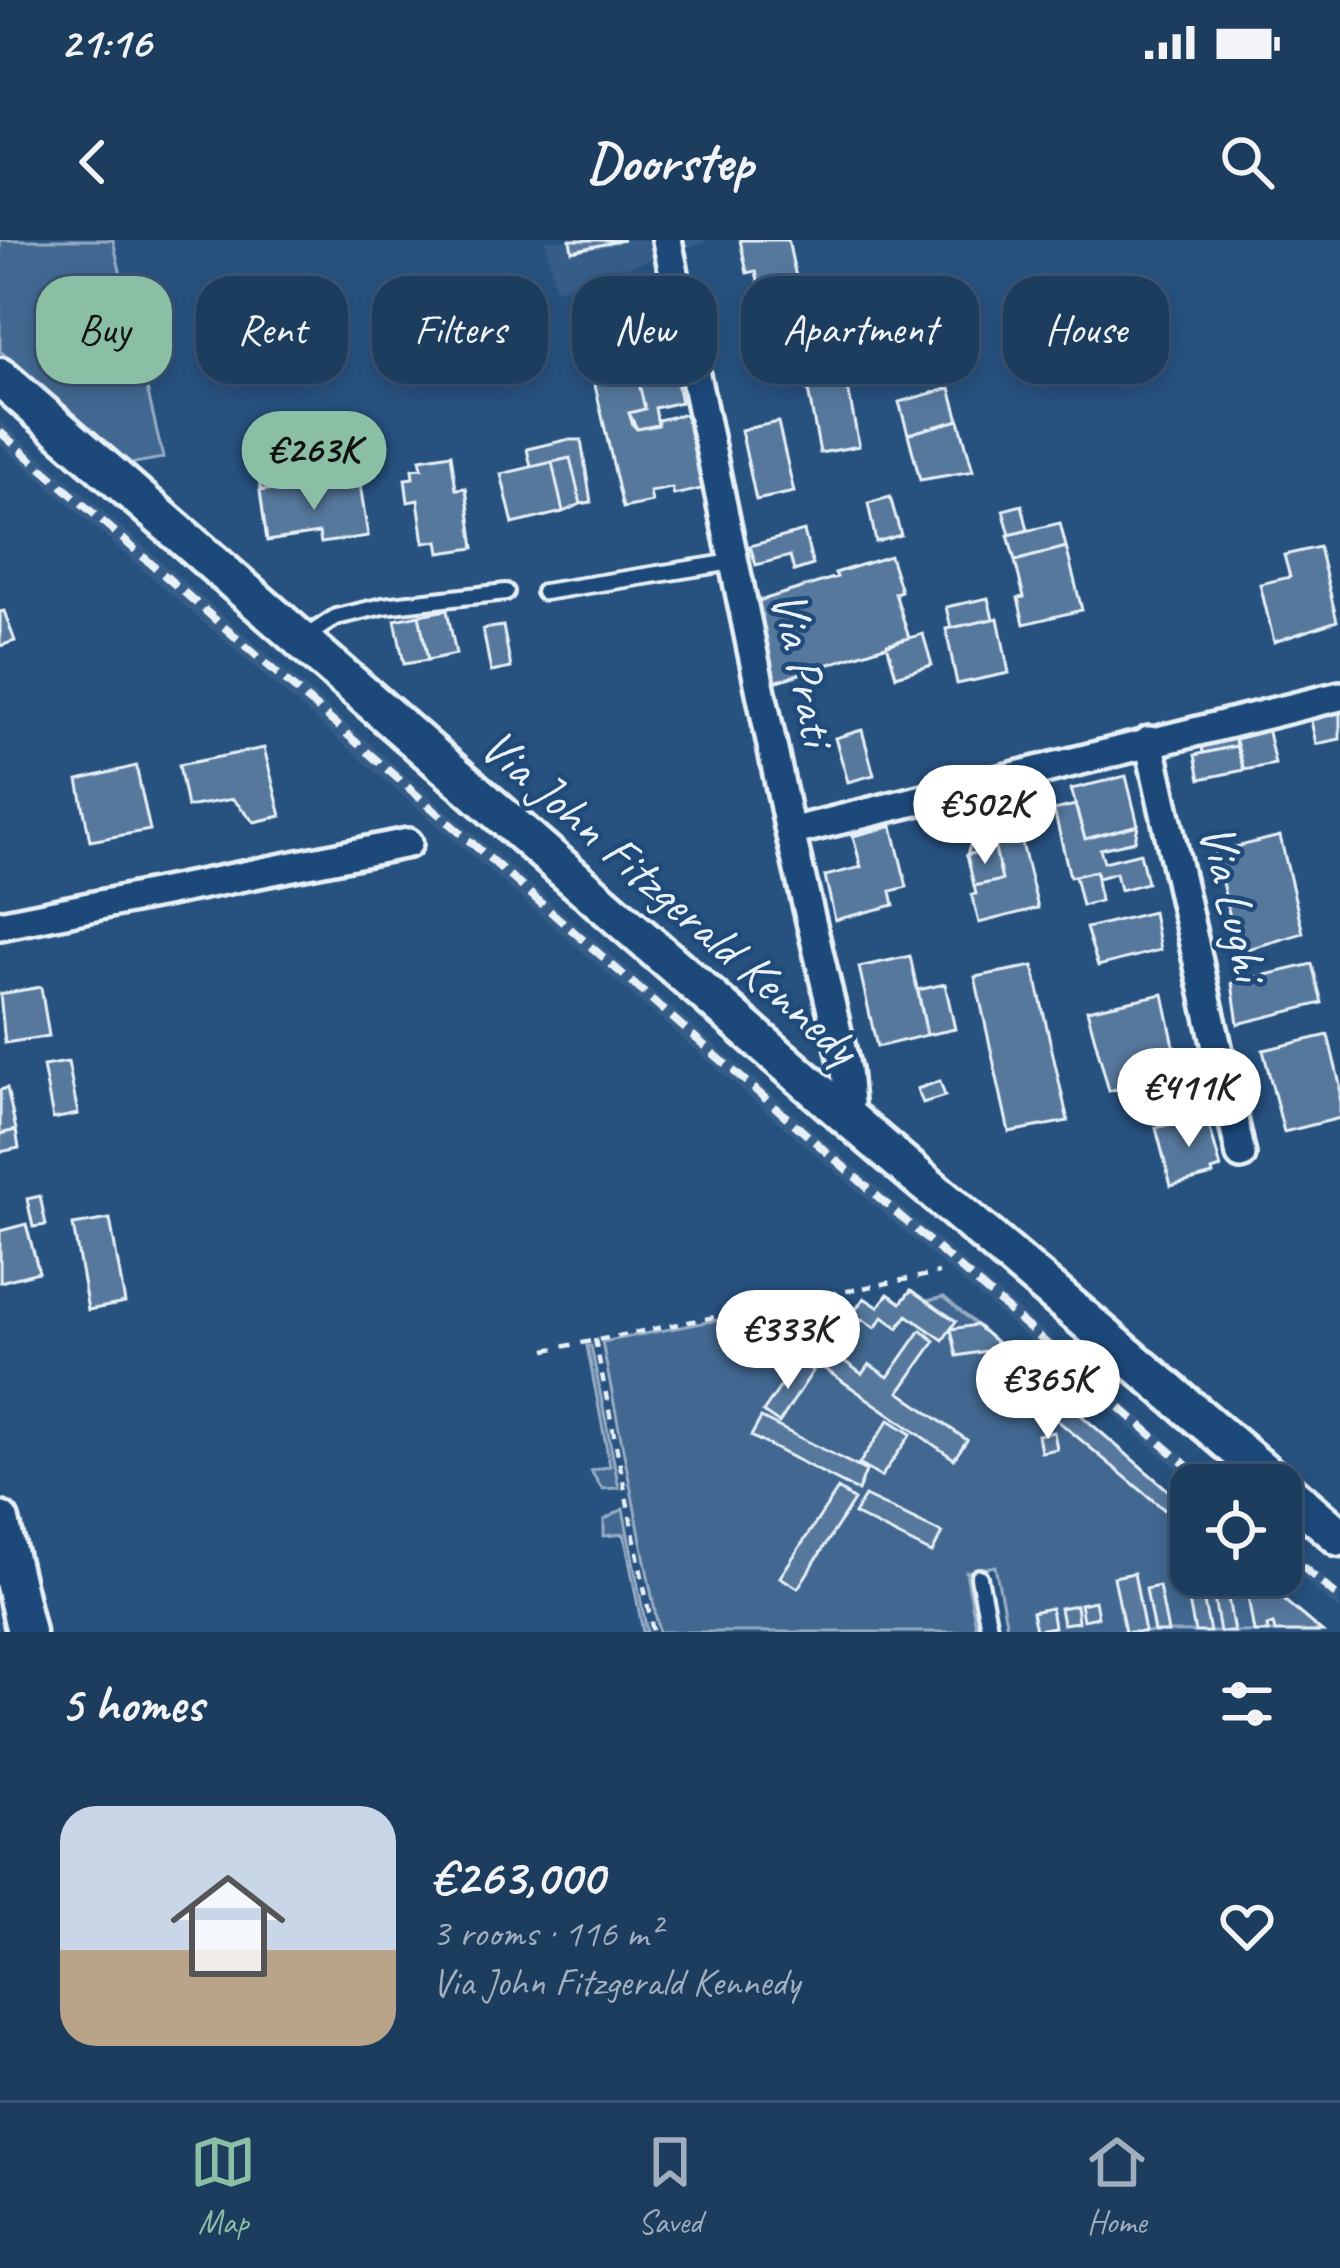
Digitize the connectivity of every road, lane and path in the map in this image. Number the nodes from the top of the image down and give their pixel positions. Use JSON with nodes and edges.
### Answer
{"nodes":[{"id":1,"x":667,"y":240,"type":"edge"},
{"id":2,"x":0,"y":377,"type":"edge"},
{"id":3,"x":733,"y":562,"type":"junction"},
{"id":4,"x":506,"y":592,"type":"dead end"},
{"id":5,"x":544,"y":592,"type":"dead end"},
{"id":6,"x":299,"y":642,"type":"junction"},
{"id":7,"x":1340,"y":696,"type":"edge"},
{"id":8,"x":1149,"y":741,"type":"junction"},
{"id":9,"x":790,"y":832,"type":"junction"},
{"id":10,"x":408,"y":843,"type":"dead end"},
{"id":11,"x":0,"y":926,"type":"edge"},
{"id":12,"x":845,"y":1115,"type":"junction"},
{"id":13,"x":1241,"y":1155,"type":"dead end"},
{"id":14,"x":939,"y":1274,"type":"dead end"},
{"id":15,"x":595,"y":1339,"type":"junction"},
{"id":16,"x":546,"y":1349,"type":"dead end"},
{"id":17,"x":1254,"y":1464,"type":"edge"},
{"id":18,"x":1302,"y":1505,"type":"edge"},
{"id":19,"x":0,"y":1521,"type":"edge"},
{"id":20,"x":1340,"y":1538,"type":"edge"},
{"id":21,"x":979,"y":1577,"type":"dead end"},
{"id":22,"x":26,"y":1632,"type":"edge"},
{"id":23,"x":653,"y":1632,"type":"edge"},
{"id":24,"x":991,"y":1632,"type":"edge"}],
"edges":[{"from":1,"to":3,"type":"street","name":"Via Prati"},
{"from":2,"to":6,"type":"main road","name":"Via John Fitzgerald Kennedy"},
{"from":3,"to":5,"type":"lane"},
{"from":3,"to":9,"type":"street","name":"Via Prati"},
{"from":4,"to":6,"type":"lane"},
{"from":6,"to":12,"type":"main road","name":"Via John Fitzgerald Kennedy"},
{"from":7,"to":8,"type":"street"},
{"from":8,"to":9,"type":"street"},
{"from":8,"to":13,"type":"street","name":"Via Lughi"},
{"from":9,"to":12,"type":"street","name":"Via Prati"},
{"from":10,"to":11,"type":"street"},
{"from":12,"to":17,"type":"main road","name":"Via John Fitzgerald Kennedy"},
{"from":14,"to":15,"type":"path"},
{"from":15,"to":16,"type":"path"},
{"from":15,"to":23,"type":"path"},
{"from":18,"to":20,"type":"main road","name":"Via John Fitzgerald Kennedy"},
{"from":19,"to":22,"type":"main road"},
{"from":21,"to":24,"type":"lane"}]}
